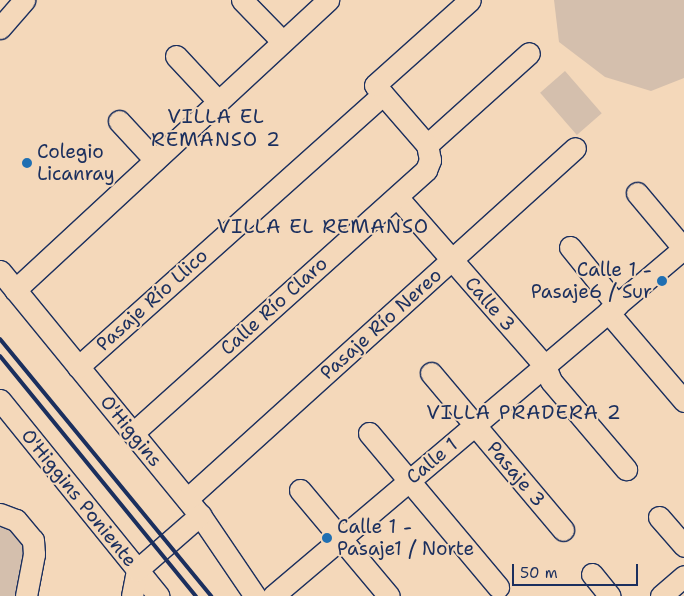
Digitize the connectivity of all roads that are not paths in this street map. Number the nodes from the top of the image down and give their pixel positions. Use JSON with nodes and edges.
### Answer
{"nodes":[{"id":1,"x":24,"y":0,"type":"edge"},
{"id":2,"x":242,"y":0,"type":"edge"},
{"id":3,"x":470,"y":0,"type":"edge"},
{"id":4,"x":325,"y":1,"type":"edge"},
{"id":5,"x":0,"y":28,"type":"edge"},
{"id":6,"x":282,"y":41,"type":"junction"},
{"id":7,"x":529,"y":53,"type":"dead end"},
{"id":8,"x":176,"y":56,"type":"dead end"},
{"id":9,"x":379,"y":90,"type":"junction"},
{"id":10,"x":218,"y":101,"type":"junction"},
{"id":11,"x":119,"y":121,"type":"dead end"},
{"id":12,"x":427,"y":145,"type":"junction"},
{"id":13,"x":575,"y":148,"type":"dead end"},
{"id":14,"x":155,"y":160,"type":"junction"},
{"id":15,"x":637,"y":193,"type":"dead end"},
{"id":16,"x":397,"y":197,"type":"junction"},
{"id":17,"x":570,"y":247,"type":"dead end"},
{"id":18,"x":682,"y":255,"type":"edge"},
{"id":19,"x":452,"y":260,"type":"junction"},
{"id":20,"x":0,"y":271,"type":"edge"},
{"id":21,"x":15,"y":290,"type":"junction"},
{"id":22,"x":613,"y":309,"type":"junction"},
{"id":23,"x":545,"y":366,"type":"junction"},
{"id":24,"x":78,"y":367,"type":"junction"},
{"id":25,"x":431,"y":373,"type":"dead end"},
{"id":26,"x":0,"y":400,"type":"edge"},
{"id":27,"x":684,"y":401,"type":"edge"},
{"id":28,"x":475,"y":425,"type":"junction"},
{"id":29,"x":133,"y":433,"type":"junction"},
{"id":30,"x":369,"y":433,"type":"dead end"},
{"id":31,"x":626,"y":469,"type":"dead end"},
{"id":32,"x":409,"y":481,"type":"junction"},
{"id":33,"x":300,"y":490,"type":"dead end"},
{"id":34,"x":194,"y":507,"type":"junction"},
{"id":35,"x":2,"y":508,"type":"edge"},
{"id":36,"x":659,"y":518,"type":"dead end"},
{"id":37,"x":563,"y":530,"type":"dead end"},
{"id":38,"x":341,"y":538,"type":"junction"},
{"id":39,"x":684,"y":546,"type":"edge"},
{"id":40,"x":137,"y":570,"type":"junction"},
{"id":41,"x":592,"y":574,"type":"dead end"},
{"id":42,"x":684,"y":576,"type":"edge"},
{"id":43,"x":498,"y":587,"type":"dead end"},
{"id":44,"x":26,"y":596,"type":"edge"},
{"id":45,"x":132,"y":596,"type":"edge"},
{"id":46,"x":159,"y":596,"type":"edge"},
{"id":47,"x":255,"y":596,"type":"edge"},
{"id":48,"x":273,"y":596,"type":"edge"},
{"id":49,"x":389,"y":596,"type":"edge"},
{"id":50,"x":610,"y":596,"type":"edge"},
{"id":51,"x":660,"y":596,"type":"edge"}],
"edges":[{"from":1,"to":5,"type":"street"},
{"from":2,"to":6,"type":"street"},
{"from":3,"to":9,"type":"street","name":"Pasaje Río Llico"},
{"from":4,"to":6,"type":"street"},
{"from":6,"to":10,"type":"street"},
{"from":7,"to":12,"type":"street"},
{"from":8,"to":10,"type":"street"},
{"from":9,"to":12,"type":"street"},
{"from":9,"to":24,"type":"street","name":"Pasaje Río Llico"},
{"from":10,"to":14,"type":"street"},
{"from":11,"to":14,"type":"street"},
{"from":12,"to":16,"type":"street","name":"Calle Río Claro"},
{"from":13,"to":19,"type":"street","name":"Pasaje Río Nereo"},
{"from":14,"to":21,"type":"street"},
{"from":15,"to":18,"type":"street"},
{"from":16,"to":19,"type":"street","name":"Calle 3"},
{"from":16,"to":29,"type":"street","name":"Calle Río Claro"},
{"from":17,"to":22,"type":"street"},
{"from":18,"to":22,"type":"street","name":"Calle 1"},
{"from":19,"to":23,"type":"street","name":"Calle 3"},
{"from":19,"to":34,"type":"street","name":"Pasaje Río Nereo"},
{"from":20,"to":21,"type":"street","name":"O'Higgins"},
{"from":21,"to":24,"type":"street","name":"O'Higgins"},
{"from":22,"to":23,"type":"street","name":"Calle 1"},
{"from":22,"to":27,"type":"street"},
{"from":23,"to":28,"type":"street","name":"Calle 1"},
{"from":23,"to":31,"type":"street","name":"Calle 3"},
{"from":24,"to":29,"type":"street","name":"O'Higgins"},
{"from":25,"to":28,"type":"street","name":"Pasaje 3"},
{"from":26,"to":40,"type":"street","name":"O'Higgins Poniente"},
{"from":28,"to":32,"type":"street","name":"Calle 1"},
{"from":28,"to":37,"type":"street","name":"Pasaje 3"},
{"from":29,"to":34,"type":"street","name":"O'Higgins"},
{"from":30,"to":32,"type":"street"},
{"from":32,"to":38,"type":"street","name":"Calle 1"},
{"from":32,"to":43,"type":"street"},
{"from":33,"to":38,"type":"street"},
{"from":34,"to":40,"type":"street","name":"Pasaje Río Nereo"},
{"from":34,"to":47,"type":"street","name":"O'Higgins"},
{"from":35,"to":44,"type":"street"},
{"from":36,"to":39,"type":"street"},
{"from":38,"to":48,"type":"street","name":"Calle 1"},
{"from":38,"to":49,"type":"street"},
{"from":40,"to":45,"type":"street"},
{"from":40,"to":46,"type":"street","name":"O'Higgins Poniente"},
{"from":41,"to":50,"type":"street"},
{"from":42,"to":51,"type":"street"}]}
